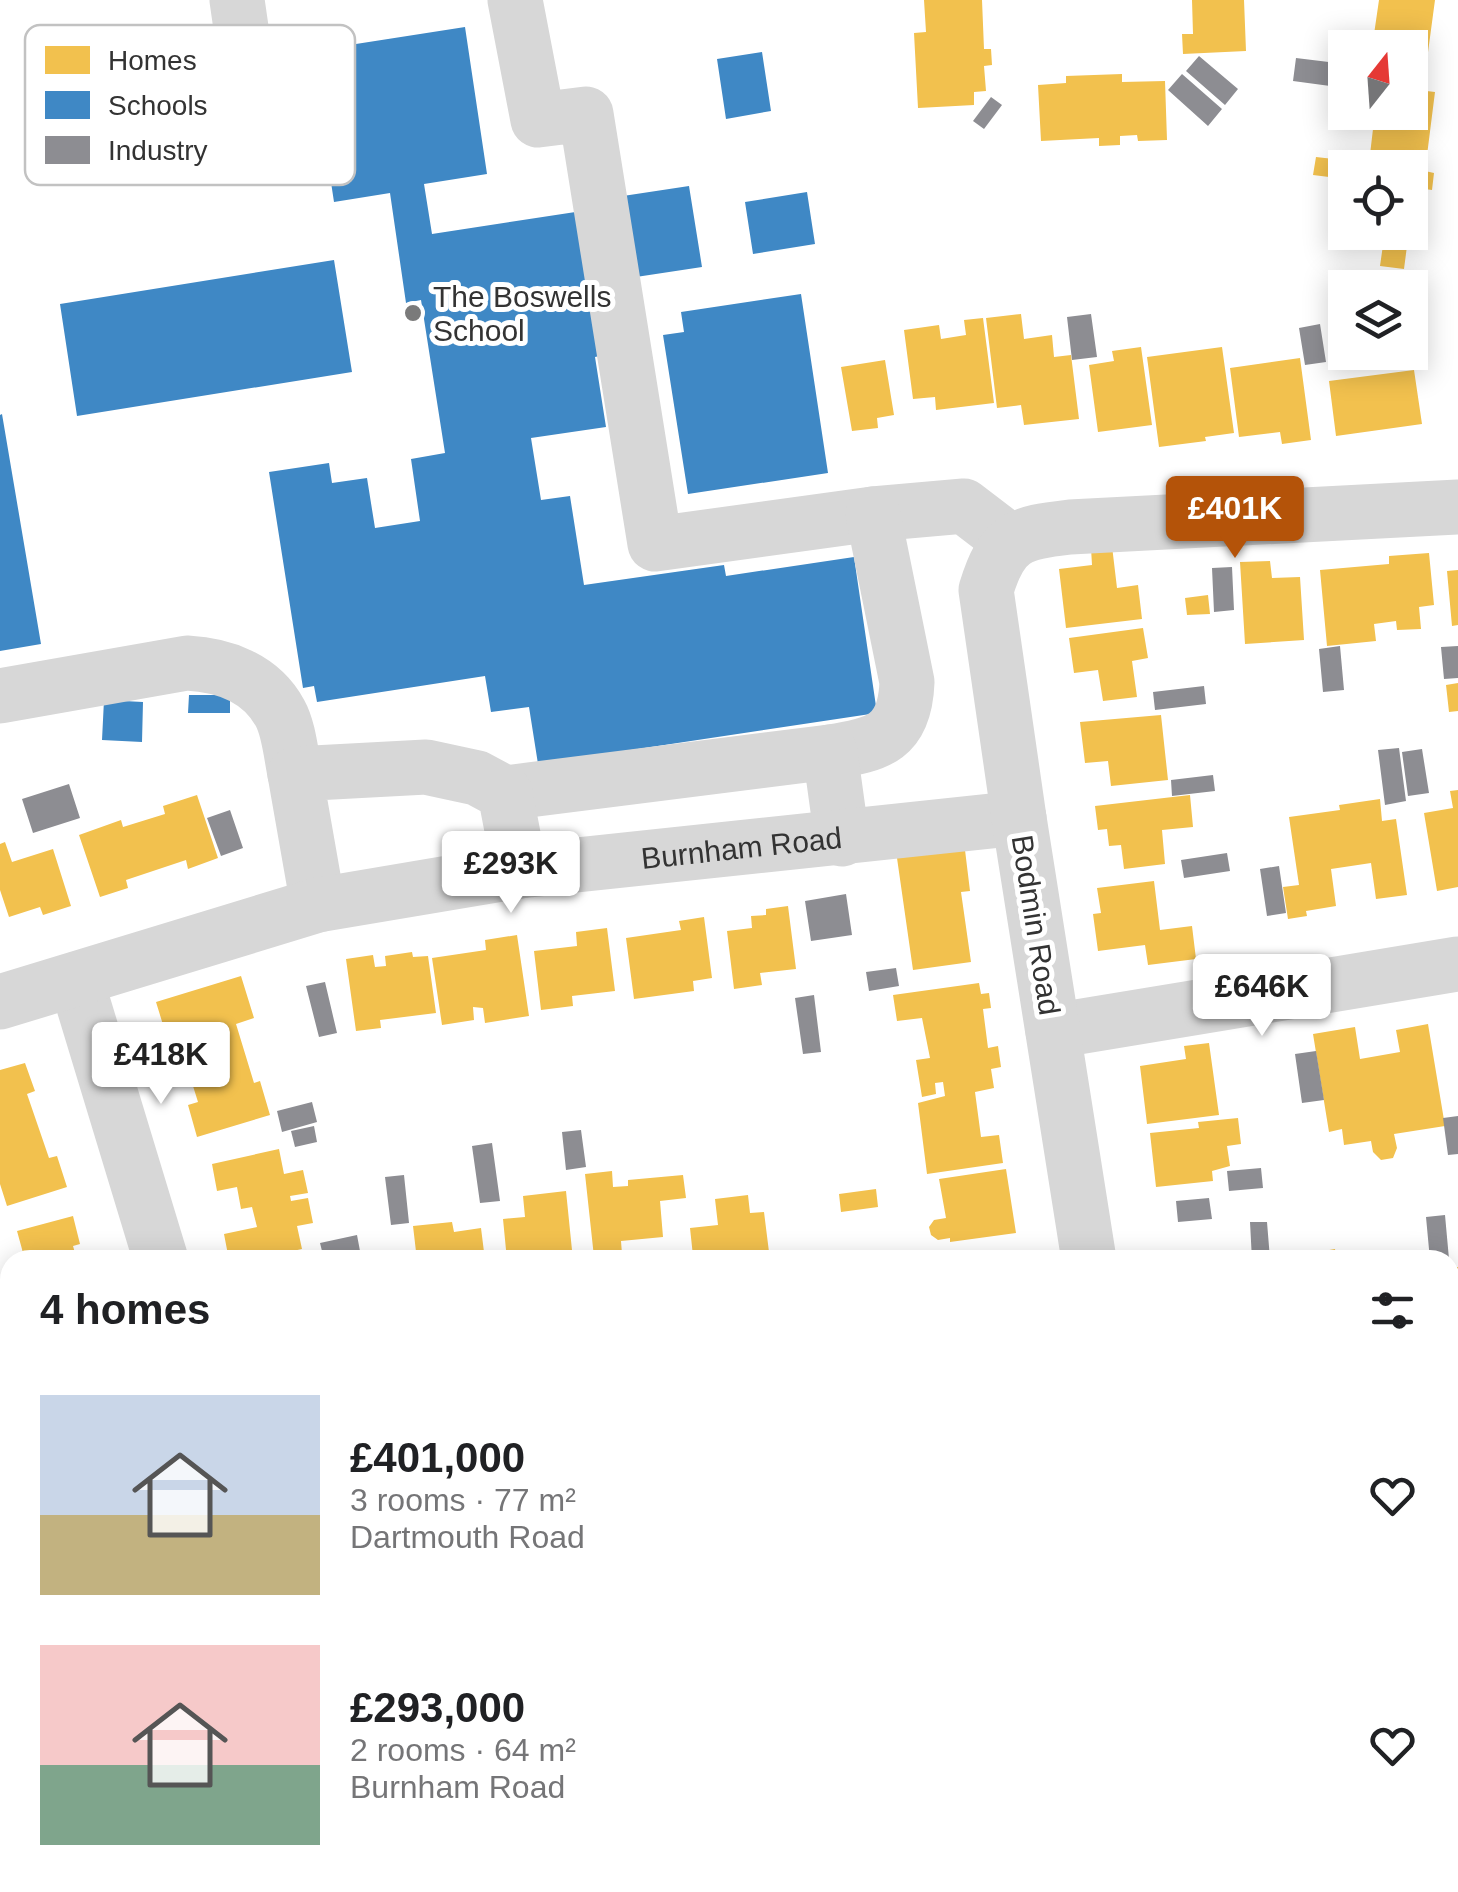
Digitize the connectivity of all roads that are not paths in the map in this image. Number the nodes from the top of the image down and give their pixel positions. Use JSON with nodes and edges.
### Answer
{"nodes":[{"id":1,"x":237,"y":0,"type":"edge"},
{"id":2,"x":516,"y":0,"type":"edge"},
{"id":3,"x":241,"y":25,"type":"edge"},
{"id":4,"x":1458,"y":506,"type":"edge"},
{"id":5,"x":873,"y":514,"type":"junction"},
{"id":6,"x":1011,"y":542,"type":"junction"},
{"id":7,"x":0,"y":696,"type":"edge"},
{"id":8,"x":830,"y":752,"type":"junction"},
{"id":9,"x":296,"y":774,"type":"junction"},
{"id":10,"x":505,"y":793,"type":"junction"},
{"id":11,"x":1019,"y":818,"type":"junction"},
{"id":12,"x":842,"y":839,"type":"junction"},
{"id":13,"x":520,"y":871,"type":"junction"},
{"id":14,"x":318,"y":905,"type":"junction"},
{"id":15,"x":1458,"y":964,"type":"edge"},
{"id":16,"x":76,"y":980,"type":"junction"},
{"id":17,"x":0,"y":1002,"type":"edge"},
{"id":18,"x":1053,"y":1031,"type":"junction"},
{"id":19,"x":158,"y":1250,"type":"edge"},
{"id":20,"x":1087,"y":1250,"type":"edge"}],
"edges":[{"from":1,"to":3,"type":"street"},
{"from":2,"to":5,"type":"street"},
{"from":4,"to":6,"type":"street"},
{"from":5,"to":6,"type":"street"},
{"from":5,"to":8,"type":"street"},
{"from":6,"to":11,"type":"street","name":"Bodmin Road"},
{"from":7,"to":9,"type":"street"},
{"from":8,"to":10,"type":"street"},
{"from":8,"to":12,"type":"street"},
{"from":9,"to":10,"type":"street"},
{"from":9,"to":14,"type":"street"},
{"from":10,"to":13,"type":"street"},
{"from":11,"to":12,"type":"street","name":"Burnham Road"},
{"from":11,"to":18,"type":"street","name":"Bodmin Road"},
{"from":12,"to":13,"type":"street","name":"Burnham Road"},
{"from":13,"to":14,"type":"street","name":"Burnham Road"},
{"from":14,"to":16,"type":"street","name":"Burnham Road"},
{"from":15,"to":18,"type":"street"},
{"from":16,"to":17,"type":"street","name":"Burnham Road"},
{"from":16,"to":19,"type":"street"},
{"from":18,"to":20,"type":"street","name":"Bodmin Road"}]}
